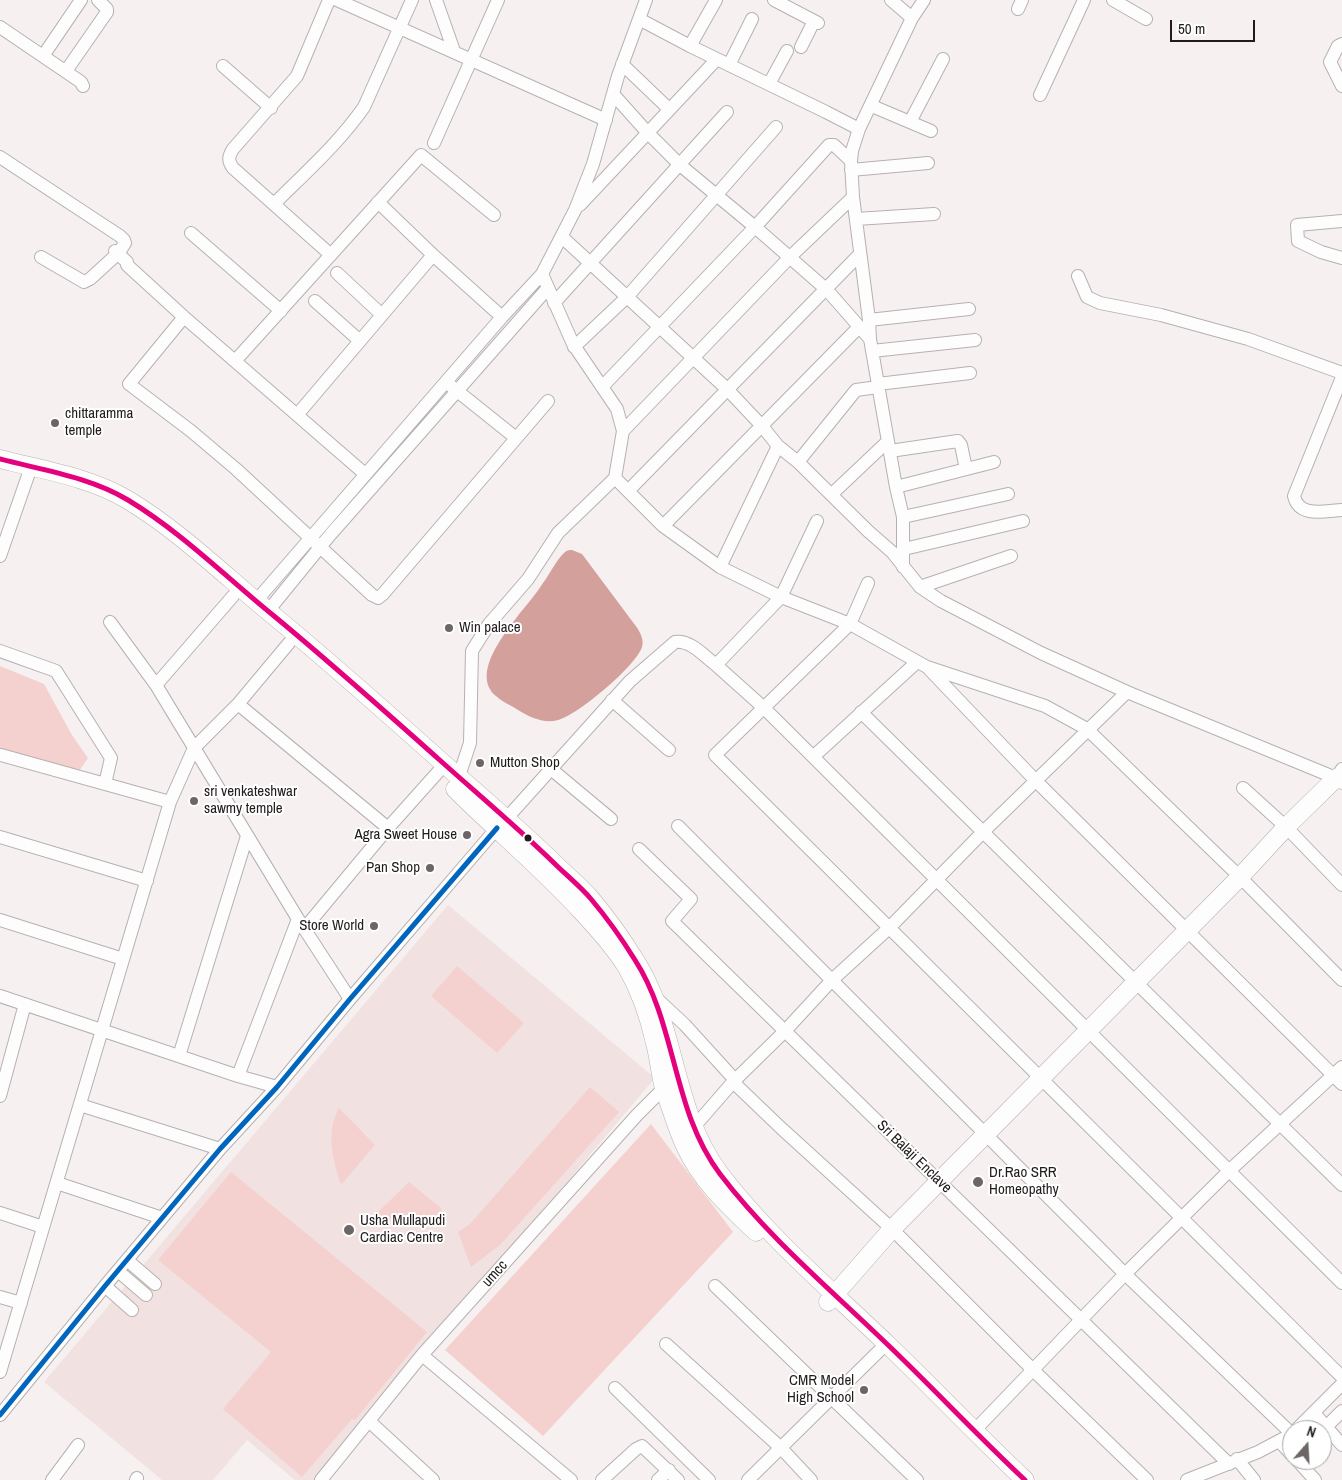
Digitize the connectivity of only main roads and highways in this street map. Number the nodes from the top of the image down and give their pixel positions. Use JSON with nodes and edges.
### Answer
{"nodes":[{"id":1,"x":0,"y":459,"type":"edge"},
{"id":2,"x":0,"y":467,"type":"edge"},
{"id":3,"x":29,"y":471,"type":"junction"},
{"id":4,"x":1340,"y":776,"type":"edge"},
{"id":5,"x":502,"y":823,"type":"junction"},
{"id":6,"x":671,"y":1081,"type":"junction"},
{"id":7,"x":831,"y":1298,"type":"junction"},
{"id":8,"x":1014,"y":1480,"type":"edge"},
{"id":9,"x":1026,"y":1480,"type":"edge"}],
"edges":[{"from":1,"to":3,"type":"main road"},
{"from":2,"to":3,"type":"main road"},
{"from":3,"to":5,"type":"main road"},
{"from":3,"to":5,"type":"main road"},
{"from":4,"to":7,"type":"main road"},
{"from":5,"to":6,"type":"main road"},
{"from":5,"to":6,"type":"main road"},
{"from":6,"to":7,"type":"main road"},
{"from":6,"to":7,"type":"main road"},
{"from":7,"to":8,"type":"main road"},
{"from":7,"to":9,"type":"main road"}]}
